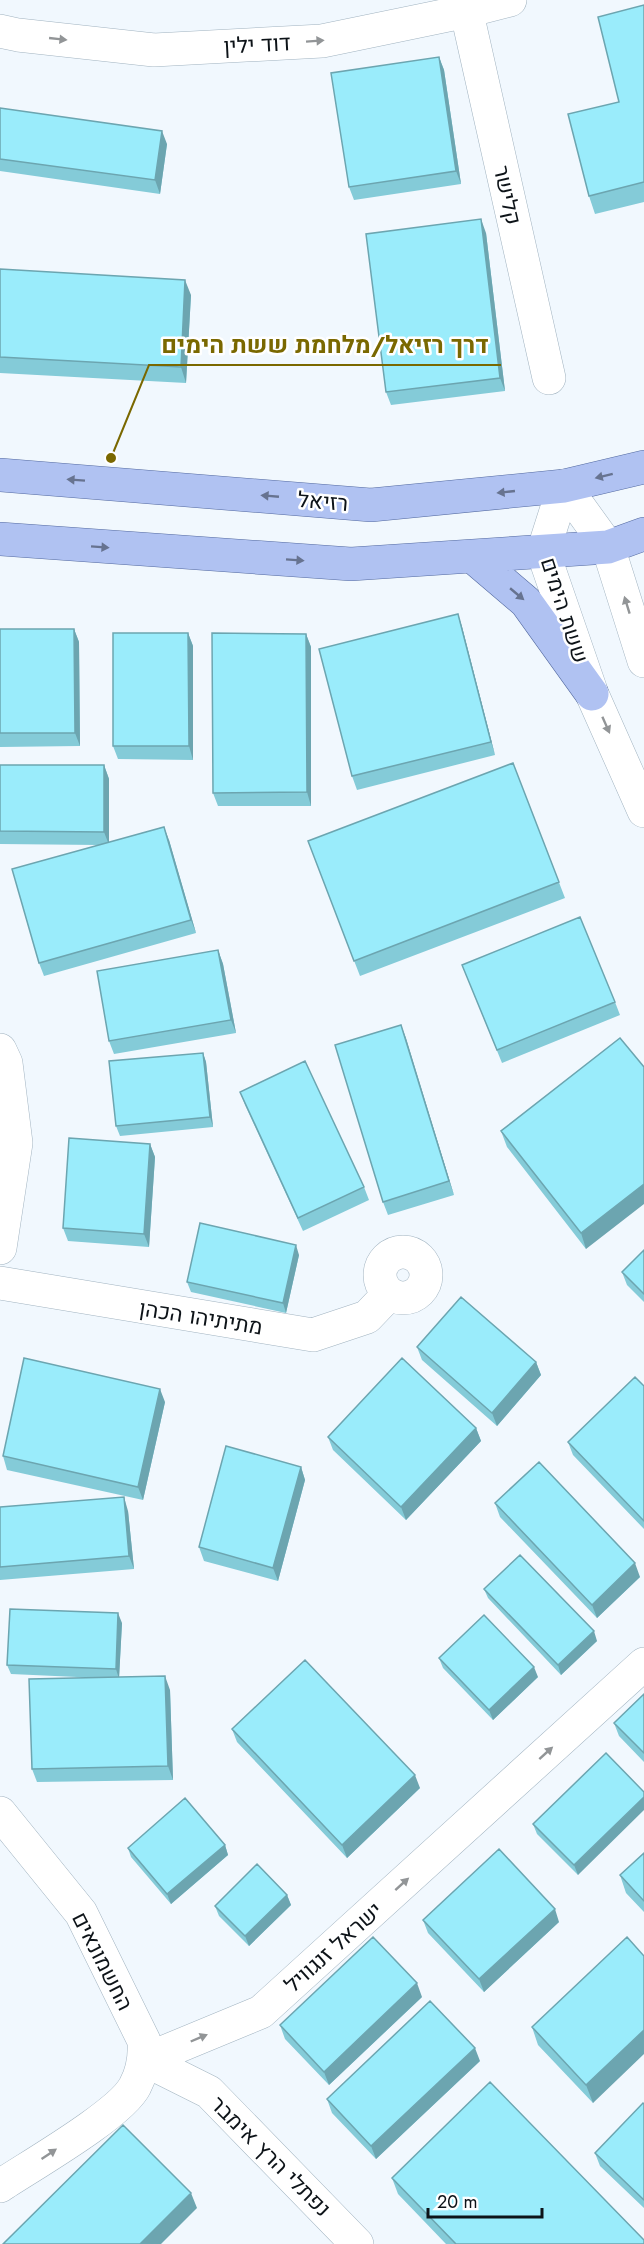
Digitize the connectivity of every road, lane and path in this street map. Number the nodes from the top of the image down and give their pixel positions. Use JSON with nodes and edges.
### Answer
{"nodes":[{"id":1,"x":510,"y":0,"type":"edge"},
{"id":2,"x":466,"y":6,"type":"edge"},
{"id":3,"x":0,"y":31,"type":"edge"},
{"id":4,"x":549,"y":378,"type":"dead end"},
{"id":5,"x":644,"y":467,"type":"edge"},
{"id":6,"x":0,"y":475,"type":"edge"},
{"id":7,"x":564,"y":486,"type":"junction"},
{"id":8,"x":644,"y":534,"type":"edge"},
{"id":9,"x":0,"y":539,"type":"edge"},
{"id":10,"x":608,"y":547,"type":"junction"},
{"id":11,"x":543,"y":552,"type":"junction"},
{"id":12,"x":472,"y":556,"type":"junction"},
{"id":13,"x":644,"y":661,"type":"edge"},
{"id":14,"x":592,"y":694,"type":"junction"},
{"id":15,"x":644,"y":811,"type":"edge"},
{"id":16,"x":0,"y":1050,"type":"edge"},
{"id":17,"x":0,"y":1248,"type":"edge"},
{"id":18,"x":0,"y":1283,"type":"edge"},
{"id":19,"x":390,"y":1294,"type":"dead end"},
{"id":20,"x":644,"y":1664,"type":"edge"},
{"id":21,"x":0,"y":1813,"type":"edge"},
{"id":22,"x":145,"y":2060,"type":"junction"},
{"id":23,"x":0,"y":2186,"type":"edge"},
{"id":24,"x":357,"y":2244,"type":"edge"}],
"edges":[{"from":1,"to":2,"type":"street","name":"דוד ילין"},
{"from":3,"to":2,"type":"street","name":"דוד ילין","one_way":true},
{"from":2,"to":4,"type":"street","name":"קלישר"},
{"from":5,"to":7,"type":"main road","name":"רזיאל","one_way":true},
{"from":7,"to":6,"type":"main road","name":"רזיאל","one_way":true},
{"from":7,"to":10,"type":"street"},
{"from":7,"to":11,"type":"street","name":"ששת הימים"},
{"from":8,"to":10,"type":"main road"},
{"from":9,"to":12,"type":"main road","one_way":true},
{"from":10,"to":11,"type":"main road"},
{"from":13,"to":10,"type":"street","one_way":true},
{"from":11,"to":12,"type":"main road"},
{"from":11,"to":14,"type":"street","name":"ששת הימים"},
{"from":12,"to":14,"type":"main road","one_way":true},
{"from":14,"to":15,"type":"street","name":"ששת הימים","one_way":true},
{"from":16,"to":17,"type":"street"},
{"from":18,"to":19,"type":"street","name":"מתיתיהו הכהן"},
{"from":22,"to":20,"type":"street","name":"ישראל זנגוויל","one_way":true},
{"from":21,"to":22,"type":"street","name":"החשמונאים"},
{"from":23,"to":22,"type":"street","one_way":true},
{"from":22,"to":24,"type":"street","name":"נפתלי הרץ אימבר"}]}
